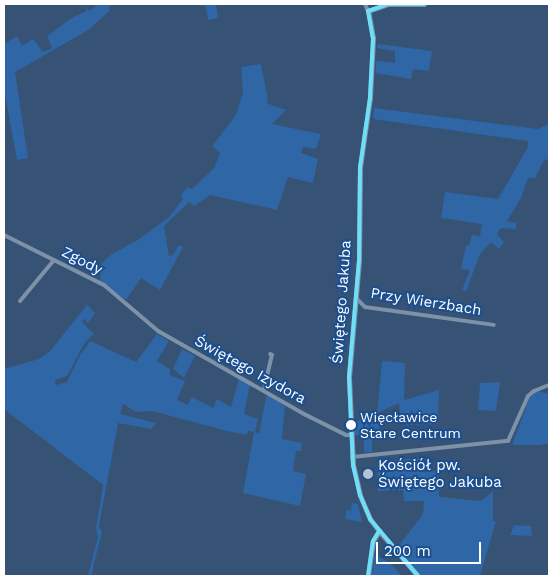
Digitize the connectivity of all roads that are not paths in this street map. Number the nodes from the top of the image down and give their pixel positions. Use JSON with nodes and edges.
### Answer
{"nodes":[{"id":1,"x":365,"y":4,"type":"edge"},
{"id":2,"x":424,"y":4,"type":"edge"},
{"id":3,"x":368,"y":11,"type":"junction"},
{"id":4,"x":4,"y":235,"type":"edge"},
{"id":5,"x":54,"y":260,"type":"junction"},
{"id":6,"x":356,"y":298,"type":"junction"},
{"id":7,"x":20,"y":301,"type":"dead end"},
{"id":8,"x":142,"y":318,"type":"joint"},
{"id":9,"x":494,"y":324,"type":"dead end"},
{"id":10,"x":270,"y":354,"type":"dead end"},
{"id":11,"x":549,"y":385,"type":"edge"},
{"id":12,"x":264,"y":389,"type":"junction"},
{"id":13,"x":350,"y":435,"type":"junction"},
{"id":14,"x":352,"y":457,"type":"junction"},
{"id":15,"x":379,"y":531,"type":"junction"},
{"id":16,"x":368,"y":576,"type":"edge"},
{"id":17,"x":418,"y":576,"type":"edge"}],
"edges":[{"from":1,"to":3,"type":"street"},
{"from":2,"to":3,"type":"street"},
{"from":3,"to":6,"type":"street","name":"Świętego Jakuba"},
{"from":4,"to":5,"type":"street","name":"Zgody"},
{"from":5,"to":7,"type":"street"},
{"from":5,"to":8,"type":"street","name":"Zgody"},
{"from":6,"to":9,"type":"street","name":"Przy Wierzbach"},
{"from":6,"to":13,"type":"street","name":"Świętego Jakuba"},
{"from":8,"to":12,"type":"street","name":"Świętego Izydora"},
{"from":10,"to":12,"type":"street"},
{"from":11,"to":14,"type":"street"},
{"from":12,"to":13,"type":"street","name":"Świętego Izydora"},
{"from":13,"to":14,"type":"street","name":"Świętego Jakuba"},
{"from":14,"to":15,"type":"street","name":"Świętego Jakuba"},
{"from":15,"to":16,"type":"street"},
{"from":15,"to":17,"type":"street","name":"Świętego Jakuba"}]}
